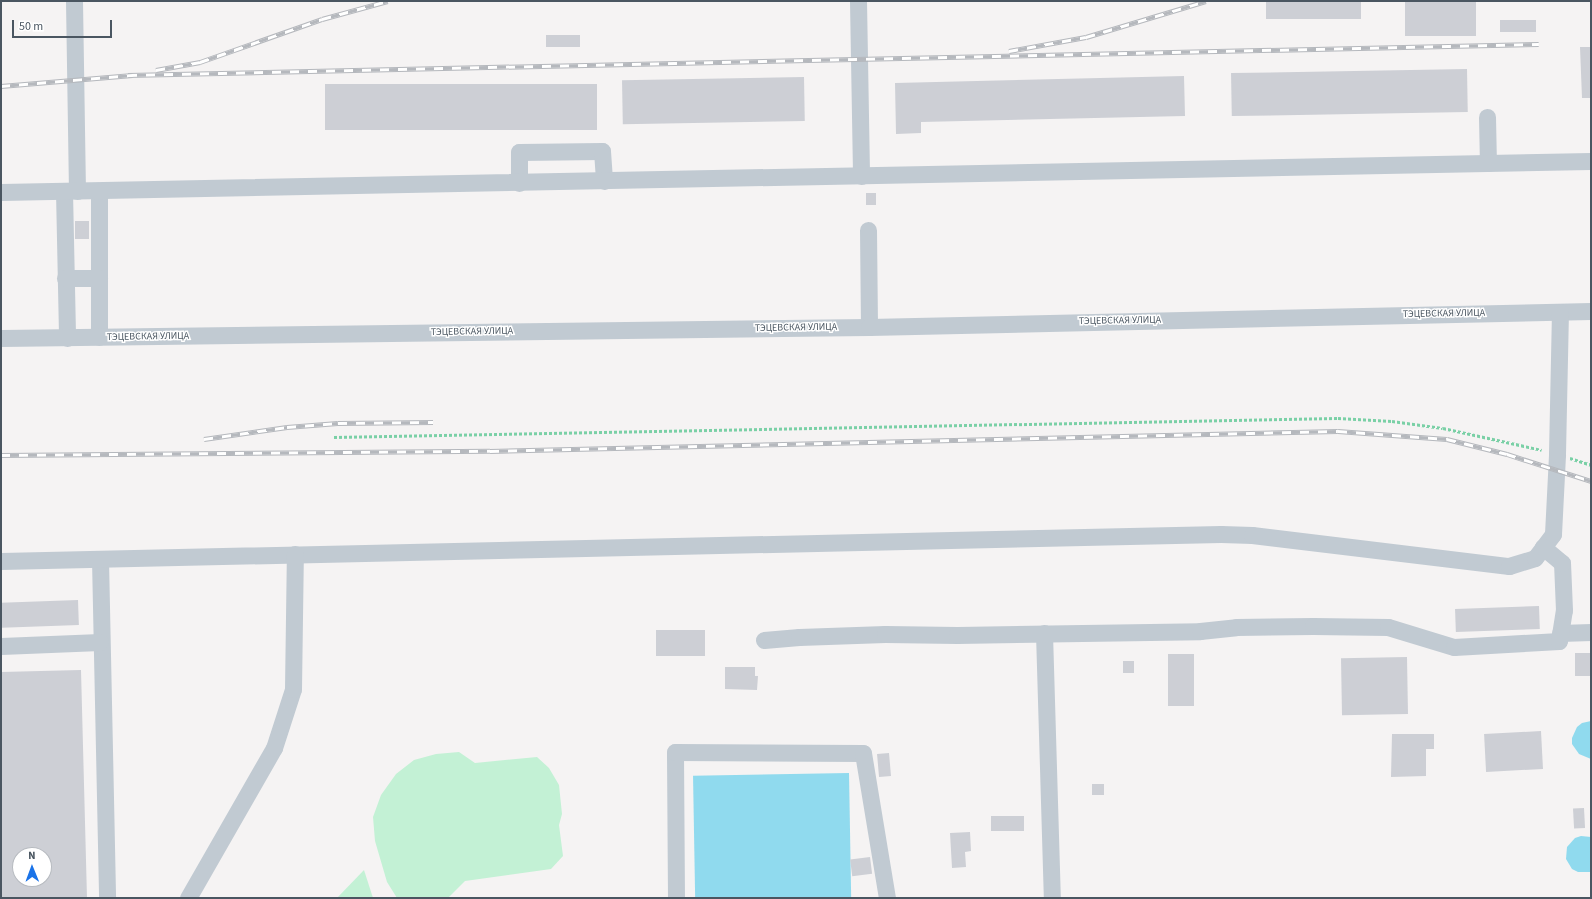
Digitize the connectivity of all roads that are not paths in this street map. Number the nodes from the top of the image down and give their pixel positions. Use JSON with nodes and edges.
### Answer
{"nodes":[{"id":1,"x":74,"y":1,"type":"edge"},
{"id":2,"x":858,"y":1,"type":"edge"},
{"id":3,"x":1487,"y":117,"type":"dead end"},
{"id":4,"x":1591,"y":161,"type":"edge"},
{"id":5,"x":1488,"y":163,"type":"junction"},
{"id":6,"x":861,"y":176,"type":"junction"},
{"id":7,"x":604,"y":181,"type":"junction"},
{"id":8,"x":519,"y":183,"type":"junction"},
{"id":9,"x":70,"y":191,"type":"junction"},
{"id":10,"x":99,"y":191,"type":"junction"},
{"id":11,"x":1,"y":192,"type":"edge"},
{"id":12,"x":868,"y":230,"type":"dead end"},
{"id":13,"x":66,"y":278,"type":"junction"},
{"id":14,"x":99,"y":278,"type":"junction"},
{"id":15,"x":1591,"y":311,"type":"edge"},
{"id":16,"x":1560,"y":312,"type":"junction"},
{"id":17,"x":869,"y":327,"type":"junction"},
{"id":18,"x":99,"y":337,"type":"junction"},
{"id":19,"x":1,"y":338,"type":"edge"},
{"id":20,"x":67,"y":338,"type":"junction"},
{"id":21,"x":1543,"y":547,"type":"junction"},
{"id":22,"x":295,"y":554,"type":"junction"},
{"id":23,"x":100,"y":559,"type":"junction"},
{"id":24,"x":1,"y":561,"type":"edge"},
{"id":25,"x":1591,"y":632,"type":"edge"},
{"id":26,"x":1044,"y":633,"type":"junction"},
{"id":27,"x":1560,"y":633,"type":"junction"},
{"id":28,"x":764,"y":640,"type":"dead end"},
{"id":29,"x":100,"y":642,"type":"junction"},
{"id":30,"x":1,"y":646,"type":"edge"},
{"id":31,"x":106,"y":898,"type":"edge"},
{"id":32,"x":188,"y":898,"type":"edge"},
{"id":33,"x":676,"y":898,"type":"edge"},
{"id":34,"x":888,"y":898,"type":"edge"},
{"id":35,"x":1052,"y":898,"type":"edge"}],
"edges":[{"from":1,"to":9,"type":"street"},
{"from":2,"to":6,"type":"street"},
{"from":3,"to":5,"type":"street"},
{"from":4,"to":5,"type":"street"},
{"from":5,"to":6,"type":"street"},
{"from":6,"to":7,"type":"street"},
{"from":7,"to":8,"type":"street"},
{"from":7,"to":8,"type":"street"},
{"from":8,"to":10,"type":"street"},
{"from":9,"to":10,"type":"street"},
{"from":9,"to":11,"type":"street"},
{"from":9,"to":13,"type":"street"},
{"from":10,"to":14,"type":"street"},
{"from":12,"to":17,"type":"street"},
{"from":13,"to":14,"type":"street"},
{"from":13,"to":20,"type":"street"},
{"from":14,"to":18,"type":"street"},
{"from":15,"to":16,"type":"street","name":"ТЭЦЕВСКАЯ УЛИЦА"},
{"from":16,"to":17,"type":"street","name":"ТЭЦЕВСКАЯ УЛИЦА"},
{"from":16,"to":21,"type":"street"},
{"from":17,"to":18,"type":"street","name":"ТЭЦЕВСКАЯ УЛИЦА"},
{"from":18,"to":20,"type":"street","name":"ТЭЦЕВСКАЯ УЛИЦА"},
{"from":19,"to":20,"type":"street","name":"ТЭЦЕВСКАЯ УЛИЦА"},
{"from":21,"to":22,"type":"street"},
{"from":21,"to":27,"type":"street"},
{"from":22,"to":23,"type":"street"},
{"from":22,"to":32,"type":"street"},
{"from":23,"to":24,"type":"street"},
{"from":23,"to":29,"type":"street"},
{"from":25,"to":27,"type":"street"},
{"from":26,"to":27,"type":"street"},
{"from":26,"to":28,"type":"street"},
{"from":26,"to":35,"type":"street"},
{"from":29,"to":30,"type":"street"},
{"from":29,"to":31,"type":"street"},
{"from":33,"to":34,"type":"street"}]}
